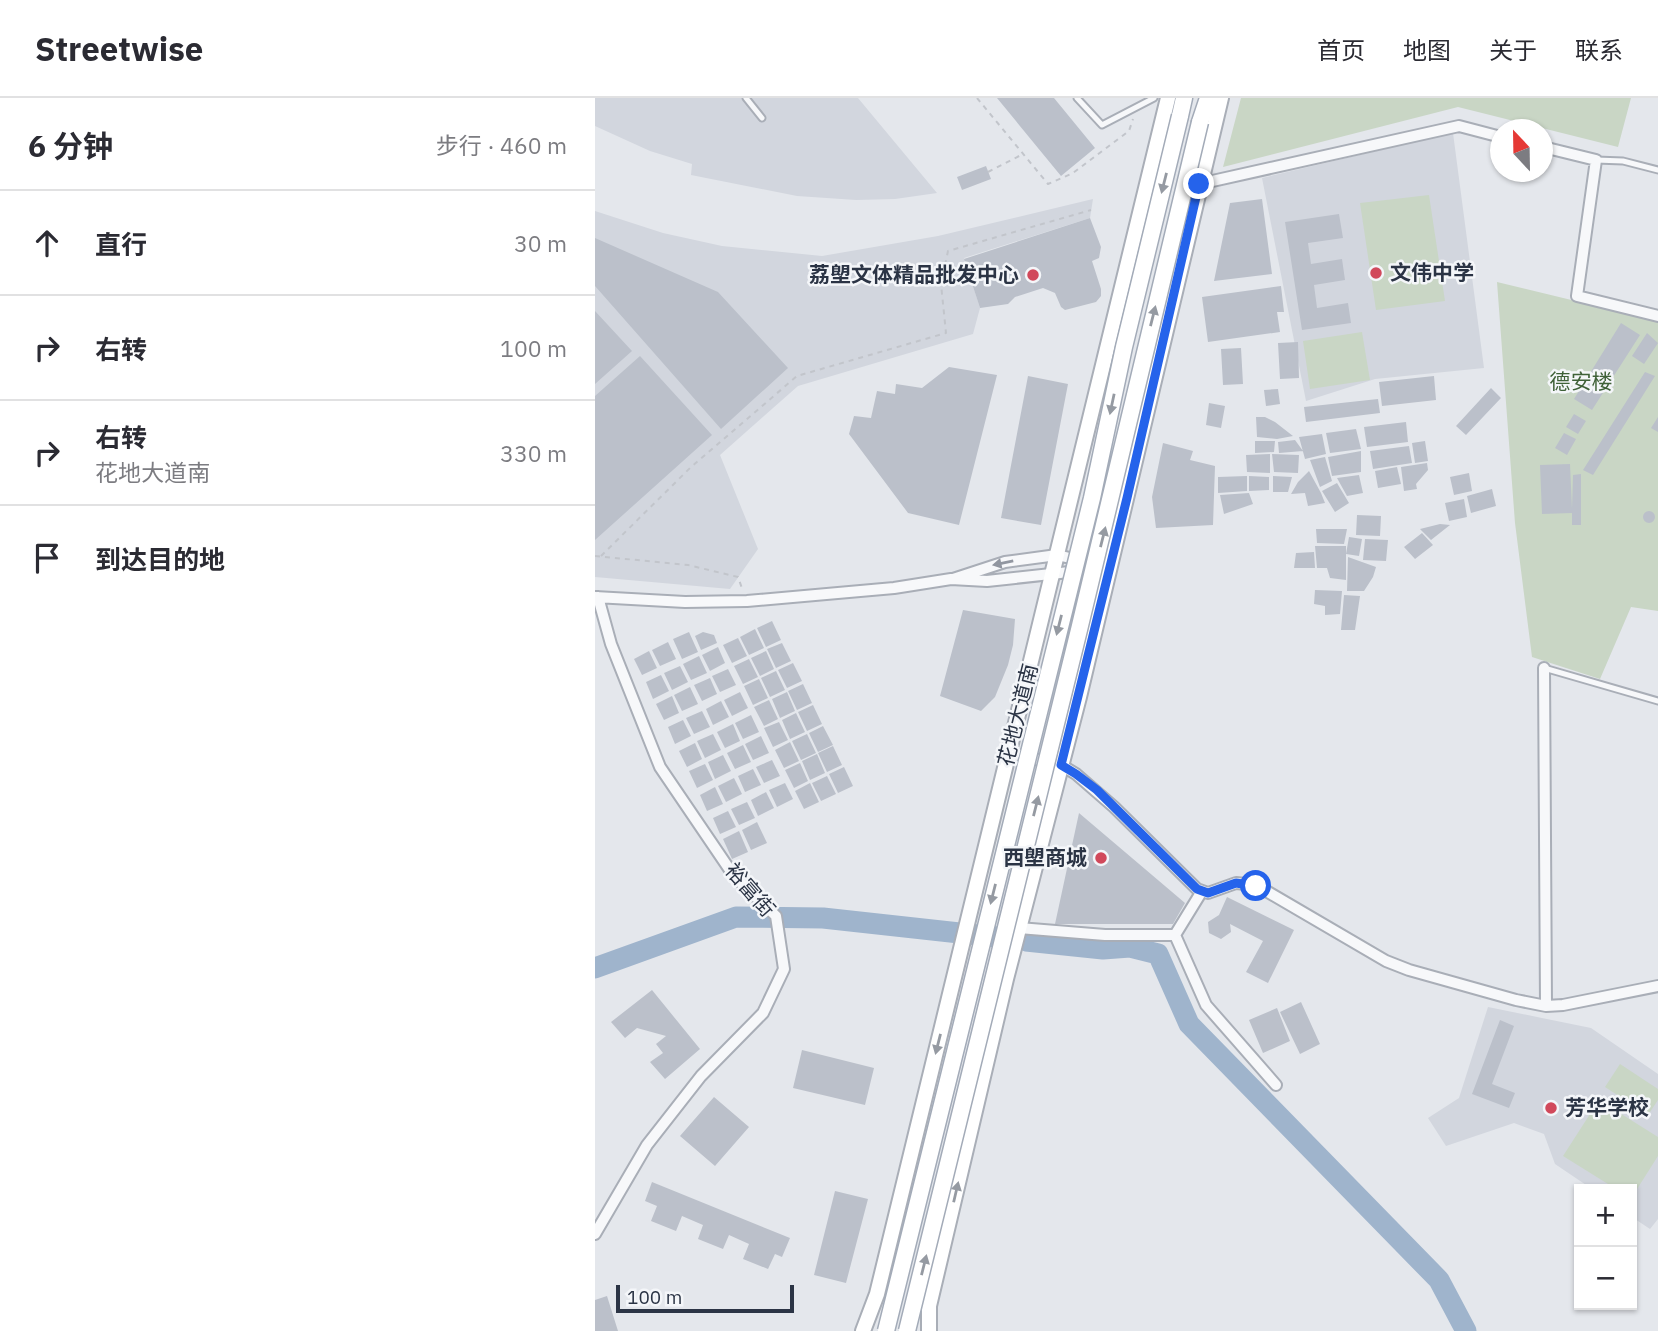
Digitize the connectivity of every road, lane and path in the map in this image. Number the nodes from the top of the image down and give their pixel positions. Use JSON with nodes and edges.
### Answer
{"nodes":[{"id":1,"x":745,"y":98,"type":"edge"},
{"id":2,"x":977,"y":98,"type":"edge"},
{"id":3,"x":1077,"y":98,"type":"edge"},
{"id":4,"x":1154,"y":98,"type":"edge"},
{"id":5,"x":1168,"y":98,"type":"edge"},
{"id":6,"x":1184,"y":98,"type":"edge"},
{"id":7,"x":1206,"y":98,"type":"edge"},
{"id":8,"x":1221,"y":98,"type":"edge"},
{"id":9,"x":1137,"y":107,"type":"junction"},
{"id":10,"x":762,"y":118,"type":"dead end"},
{"id":11,"x":1490,"y":134,"type":"edge"},
{"id":12,"x":1553,"y":150,"type":"edge"},
{"id":13,"x":1024,"y":154,"type":"junction"},
{"id":14,"x":1596,"y":160,"type":"junction"},
{"id":15,"x":1658,"y":170,"type":"edge"},
{"id":16,"x":988,"y":172,"type":"dead end"},
{"id":17,"x":1199,"y":184,"type":"junction"},
{"id":18,"x":1091,"y":210,"type":"dead end"},
{"id":19,"x":1658,"y":316,"type":"edge"},
{"id":20,"x":1057,"y":555,"type":"junction"},
{"id":21,"x":595,"y":556,"type":"edge"},
{"id":22,"x":601,"y":556,"type":"junction"},
{"id":23,"x":1110,"y":568,"type":"junction"},
{"id":24,"x":1052,"y":575,"type":"junction"},
{"id":25,"x":951,"y":579,"type":"junction"},
{"id":26,"x":596,"y":597,"type":"edge"},
{"id":27,"x":747,"y":601,"type":"junction"},
{"id":28,"x":1544,"y":668,"type":"joint"},
{"id":29,"x":1658,"y":701,"type":"edge"},
{"id":30,"x":1009,"y":753,"type":"junction"},
{"id":31,"x":1061,"y":765,"type":"junction"},
{"id":32,"x":1202,"y":891,"type":"junction"},
{"id":33,"x":1019,"y":928,"type":"junction"},
{"id":34,"x":1175,"y":935,"type":"junction"},
{"id":35,"x":1658,"y":986,"type":"edge"},
{"id":36,"x":1546,"y":1006,"type":"junction"},
{"id":37,"x":1276,"y":1085,"type":"dead end"},
{"id":38,"x":595,"y":1234,"type":"edge"},
{"id":39,"x":877,"y":1294,"type":"junction"},
{"id":40,"x":929,"y":1306,"type":"junction"},
{"id":41,"x":863,"y":1331,"type":"edge"},
{"id":42,"x":869,"y":1331,"type":"edge"},
{"id":43,"x":886,"y":1331,"type":"edge"},
{"id":44,"x":907,"y":1331,"type":"edge"},
{"id":45,"x":924,"y":1331,"type":"edge"},
{"id":46,"x":929,"y":1331,"type":"edge"}],
"edges":[{"from":1,"to":10,"type":"lane"},
{"from":2,"to":13,"type":"path"},
{"from":3,"to":9,"type":"lane"},
{"from":4,"to":9,"type":"lane"},
{"from":5,"to":20,"type":"main road","name":"花地大道南"},
{"from":6,"to":43,"type":"main road","name":"花地大道南","one_way":true,"bridge":true},
{"from":44,"to":7,"type":"main road","name":"花地大道南","one_way":true,"bridge":true},
{"from":8,"to":17,"type":"main road"},
{"from":9,"to":13,"type":"path"},
{"from":11,"to":17,"type":"street"},
{"from":12,"to":14,"type":"street"},
{"from":13,"to":16,"type":"path"},
{"from":14,"to":15,"type":"lane"},
{"from":14,"to":19,"type":"street"},
{"from":17,"to":23,"type":"main road"},
{"from":18,"to":22,"type":"path"},
{"from":20,"to":23,"type":"street"},
{"from":20,"to":24,"type":"main road","name":"花地大道南"},
{"from":20,"to":25,"type":"street","one_way":true},
{"from":21,"to":22,"type":"path"},
{"from":22,"to":27,"type":"path"},
{"from":23,"to":24,"type":"street"},
{"from":23,"to":31,"type":"main road"},
{"from":24,"to":25,"type":"street"},
{"from":24,"to":30,"type":"main road","name":"花地大道南"},
{"from":25,"to":27,"type":"street"},
{"from":26,"to":27,"type":"street"},
{"from":26,"to":38,"type":"street","name":"裕富街"},
{"from":28,"to":29,"type":"lane"},
{"from":28,"to":36,"type":"street"},
{"from":30,"to":31,"type":"street"},
{"from":30,"to":39,"type":"main road","name":"花地大道南","one_way":true},
{"from":31,"to":32,"type":"street"},
{"from":31,"to":33,"type":"main road"},
{"from":32,"to":34,"type":"street"},
{"from":32,"to":36,"type":"street"},
{"from":33,"to":34,"type":"street"},
{"from":40,"to":33,"type":"main road","one_way":true},
{"from":34,"to":37,"type":"street"},
{"from":35,"to":36,"type":"street"},
{"from":39,"to":41,"type":"main road","name":"花地大道南"},
{"from":39,"to":42,"type":"main road"},
{"from":40,"to":45,"type":"main road"},
{"from":40,"to":46,"type":"main road"}]}
